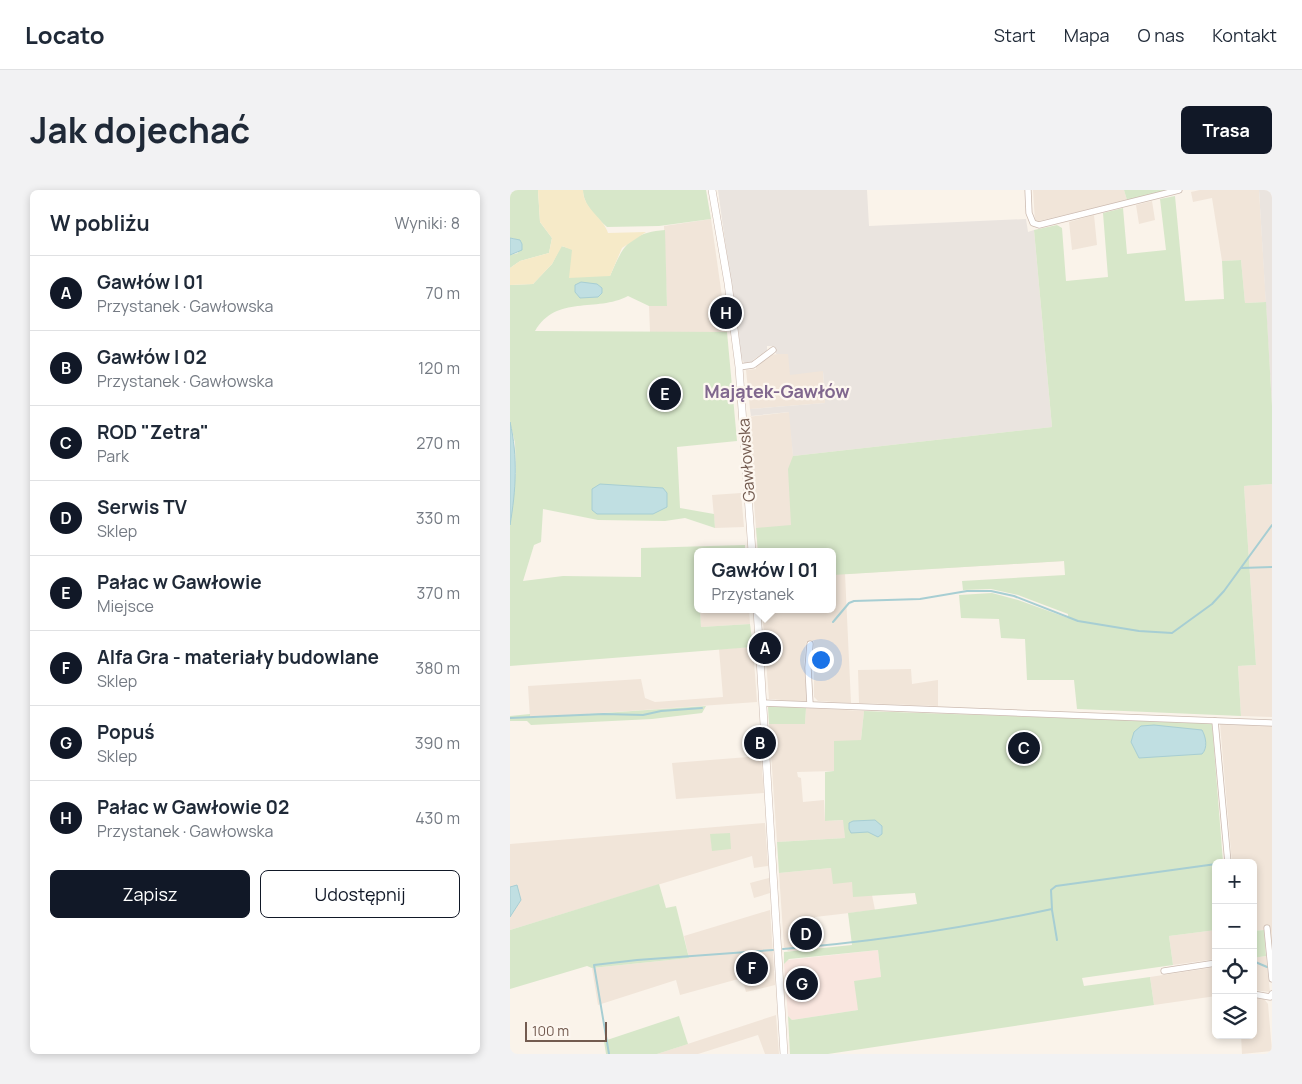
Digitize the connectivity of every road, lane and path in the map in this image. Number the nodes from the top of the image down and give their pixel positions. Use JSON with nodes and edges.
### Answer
{"nodes":[{"id":1,"x":712,"y":190,"type":"edge"},
{"id":2,"x":1028,"y":190,"type":"edge"},
{"id":3,"x":1180,"y":190,"type":"edge"},
{"id":4,"x":773,"y":350,"type":"dead end"},
{"id":5,"x":739,"y":368,"type":"junction"},
{"id":6,"x":752,"y":548,"type":"edge"},
{"id":7,"x":757,"y":613,"type":"edge"},
{"id":8,"x":810,"y":644,"type":"dead end"},
{"id":9,"x":763,"y":703,"type":"junction"},
{"id":10,"x":810,"y":704,"type":"junction"},
{"id":11,"x":1215,"y":721,"type":"junction"},
{"id":12,"x":1272,"y":723,"type":"edge"},
{"id":13,"x":1228,"y":859,"type":"edge"},
{"id":14,"x":1267,"y":928,"type":"dead end"},
{"id":15,"x":1212,"y":964,"type":"edge"},
{"id":16,"x":1164,"y":971,"type":"dead end"},
{"id":17,"x":1272,"y":979,"type":"edge"},
{"id":18,"x":1257,"y":995,"type":"edge"},
{"id":19,"x":1271,"y":998,"type":"edge"},
{"id":20,"x":784,"y":1054,"type":"edge"}],
"edges":[{"from":1,"to":5,"type":"street","name":"Gawłowska"},
{"from":2,"to":3,"type":"street"},
{"from":4,"to":5,"type":"street"},
{"from":5,"to":6,"type":"street","name":"Gawłowska"},
{"from":7,"to":9,"type":"street"},
{"from":8,"to":10,"type":"street"},
{"from":9,"to":10,"type":"street"},
{"from":9,"to":20,"type":"street"},
{"from":10,"to":11,"type":"street"},
{"from":11,"to":12,"type":"street"},
{"from":11,"to":13,"type":"street"},
{"from":14,"to":17,"type":"street"},
{"from":15,"to":16,"type":"street"},
{"from":18,"to":19,"type":"street"}]}
